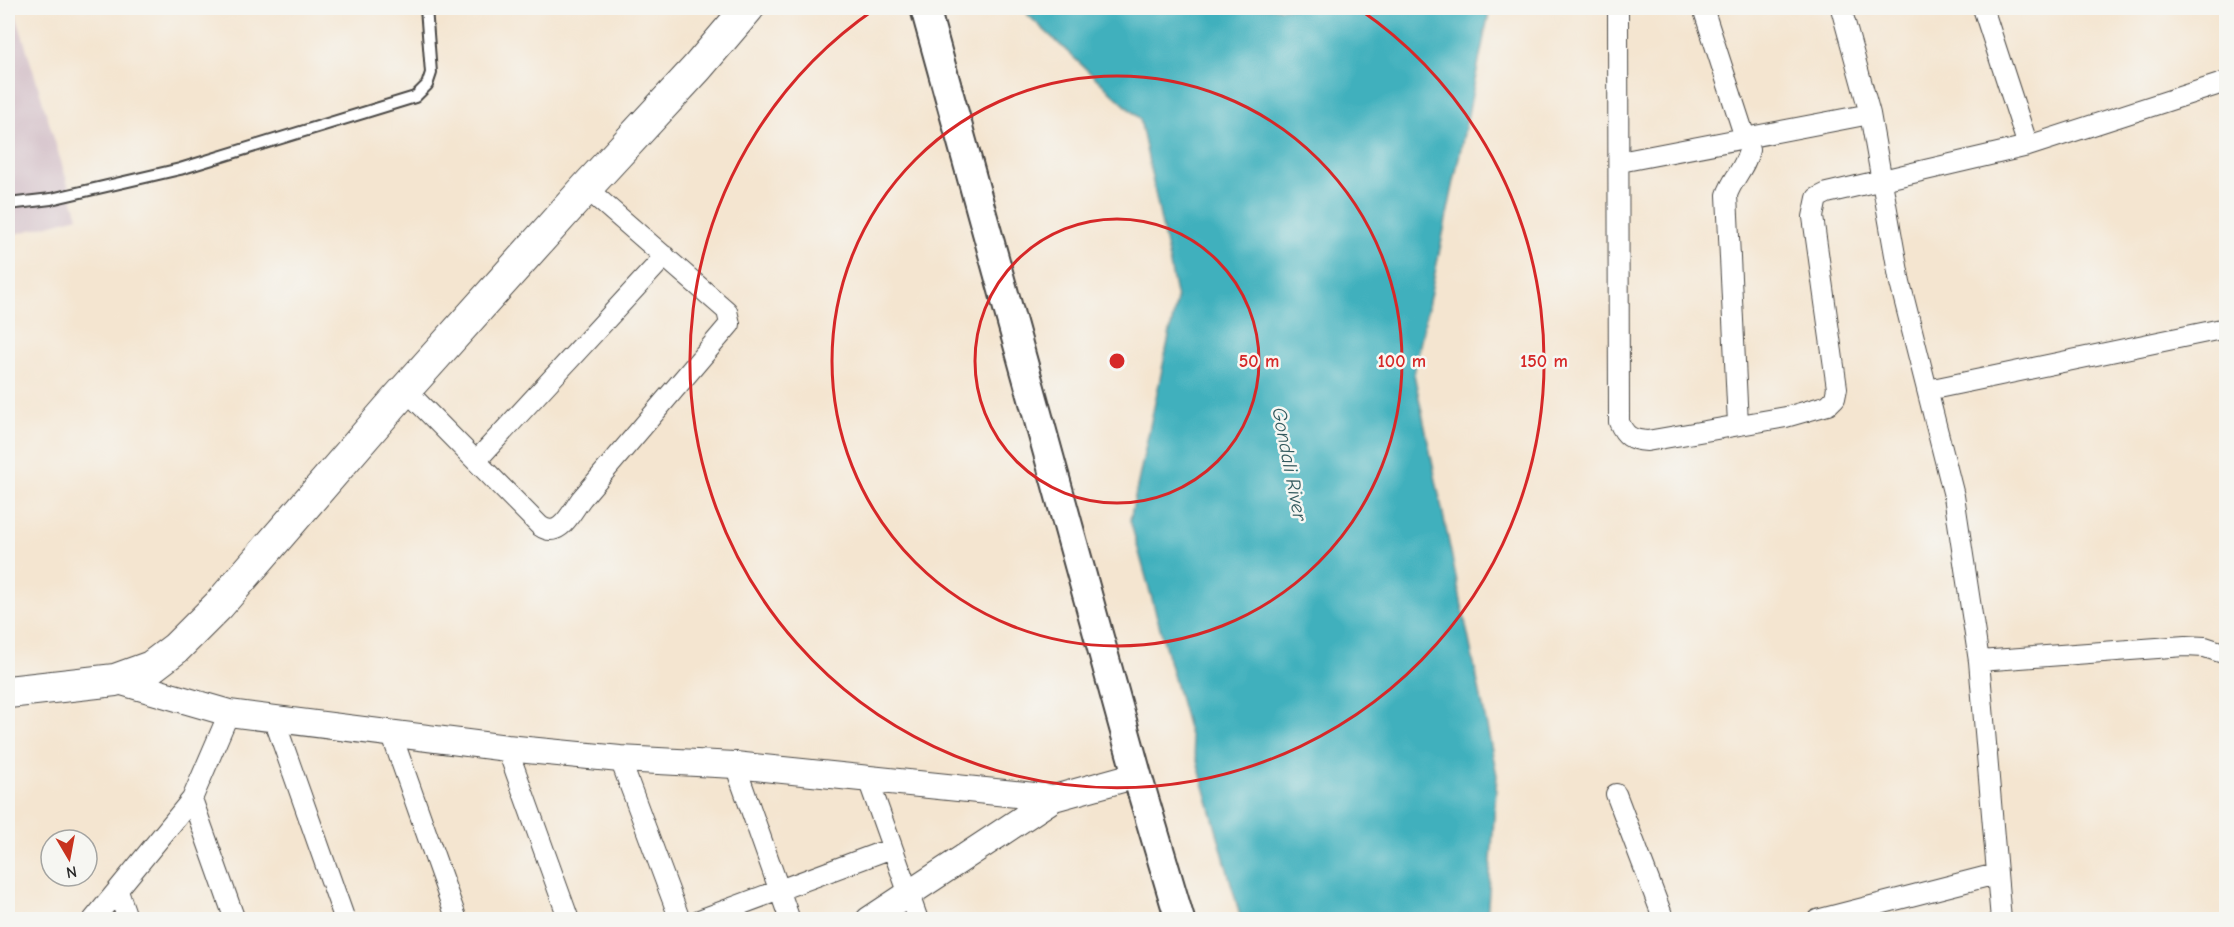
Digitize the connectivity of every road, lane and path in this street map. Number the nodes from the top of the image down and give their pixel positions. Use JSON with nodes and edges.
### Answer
{"nodes":[{"id":1,"x":426,"y":8,"type":"edge"},
{"id":2,"x":748,"y":8,"type":"edge"},
{"id":3,"x":924,"y":8,"type":"edge"},
{"id":4,"x":1618,"y":8,"type":"edge"},
{"id":5,"x":1703,"y":8,"type":"edge"},
{"id":6,"x":1841,"y":8,"type":"edge"},
{"id":7,"x":1983,"y":8,"type":"edge"},
{"id":8,"x":2226,"y":82,"type":"edge"},
{"id":9,"x":1870,"y":114,"type":"junction"},
{"id":10,"x":1747,"y":138,"type":"junction"},
{"id":11,"x":2028,"y":147,"type":"junction"},
{"id":12,"x":1620,"y":162,"type":"junction"},
{"id":13,"x":1882,"y":181,"type":"junction"},
{"id":14,"x":586,"y":188,"type":"junction"},
{"id":15,"x":8,"y":204,"type":"edge"},
{"id":16,"x":665,"y":256,"type":"junction"},
{"id":17,"x":2226,"y":328,"type":"edge"},
{"id":18,"x":406,"y":390,"type":"junction"},
{"id":19,"x":1928,"y":390,"type":"junction"},
{"id":20,"x":1738,"y":424,"type":"junction"},
{"id":21,"x":476,"y":461,"type":"junction"},
{"id":22,"x":2226,"y":654,"type":"edge"},
{"id":23,"x":1979,"y":661,"type":"junction"},
{"id":24,"x":115,"y":680,"type":"junction"},
{"id":25,"x":8,"y":692,"type":"edge"},
{"id":26,"x":229,"y":713,"type":"junction"},
{"id":27,"x":274,"y":719,"type":"junction"},
{"id":28,"x":391,"y":733,"type":"junction"},
{"id":29,"x":507,"y":748,"type":"junction"},
{"id":30,"x":620,"y":759,"type":"junction"},
{"id":31,"x":735,"y":765,"type":"junction"},
{"id":32,"x":1137,"y":775,"type":"junction"},
{"id":33,"x":868,"y":779,"type":"junction"},
{"id":34,"x":1616,"y":794,"type":"dead end"},
{"id":35,"x":1054,"y":798,"type":"junction"},
{"id":36,"x":192,"y":799,"type":"junction"},
{"id":37,"x":892,"y":848,"type":"junction"},
{"id":38,"x":1996,"y":874,"type":"junction"},
{"id":39,"x":780,"y":890,"type":"junction"},
{"id":40,"x":118,"y":891,"type":"junction"},
{"id":41,"x":909,"y":893,"type":"junction"},
{"id":42,"x":93,"y":920,"type":"edge"},
{"id":43,"x":128,"y":920,"type":"edge"},
{"id":44,"x":235,"y":920,"type":"edge"},
{"id":45,"x":345,"y":920,"type":"edge"},
{"id":46,"x":457,"y":920,"type":"edge"},
{"id":47,"x":569,"y":920,"type":"edge"},
{"id":48,"x":680,"y":920,"type":"edge"},
{"id":49,"x":699,"y":920,"type":"edge"},
{"id":50,"x":790,"y":920,"type":"edge"},
{"id":51,"x":869,"y":920,"type":"edge"},
{"id":52,"x":918,"y":920,"type":"edge"},
{"id":53,"x":1180,"y":920,"type":"edge"},
{"id":54,"x":1664,"y":920,"type":"edge"},
{"id":55,"x":1817,"y":920,"type":"edge"},
{"id":56,"x":2001,"y":920,"type":"edge"}],
"edges":[{"from":1,"to":15,"type":"lane"},
{"from":2,"to":14,"type":"main road"},
{"from":3,"to":32,"type":"main road"},
{"from":4,"to":12,"type":"street"},
{"from":5,"to":10,"type":"street"},
{"from":6,"to":9,"type":"street"},
{"from":7,"to":11,"type":"street"},
{"from":8,"to":11,"type":"street"},
{"from":9,"to":10,"type":"street"},
{"from":9,"to":13,"type":"street"},
{"from":10,"to":12,"type":"street"},
{"from":10,"to":20,"type":"street"},
{"from":11,"to":13,"type":"street"},
{"from":12,"to":20,"type":"street"},
{"from":13,"to":19,"type":"street"},
{"from":13,"to":20,"type":"street"},
{"from":14,"to":16,"type":"street"},
{"from":14,"to":18,"type":"main road"},
{"from":16,"to":21,"type":"street"},
{"from":16,"to":21,"type":"street"},
{"from":17,"to":19,"type":"street"},
{"from":18,"to":21,"type":"street"},
{"from":18,"to":24,"type":"main road"},
{"from":19,"to":23,"type":"street"},
{"from":22,"to":23,"type":"street"},
{"from":23,"to":38,"type":"street"},
{"from":24,"to":25,"type":"main road"},
{"from":24,"to":26,"type":"street"},
{"from":26,"to":27,"type":"street"},
{"from":26,"to":36,"type":"street"},
{"from":27,"to":28,"type":"street"},
{"from":27,"to":45,"type":"street"},
{"from":28,"to":29,"type":"street"},
{"from":28,"to":46,"type":"street"},
{"from":29,"to":30,"type":"street"},
{"from":29,"to":47,"type":"street"},
{"from":30,"to":31,"type":"street"},
{"from":30,"to":48,"type":"street"},
{"from":31,"to":33,"type":"street"},
{"from":31,"to":39,"type":"street"},
{"from":32,"to":35,"type":"street"},
{"from":32,"to":53,"type":"main road"},
{"from":33,"to":35,"type":"street"},
{"from":33,"to":37,"type":"street"},
{"from":34,"to":54,"type":"street"},
{"from":35,"to":41,"type":"street"},
{"from":36,"to":40,"type":"street"},
{"from":36,"to":44,"type":"street"},
{"from":37,"to":39,"type":"street"},
{"from":37,"to":41,"type":"street"},
{"from":38,"to":55,"type":"street"},
{"from":38,"to":56,"type":"street"},
{"from":39,"to":49,"type":"street"},
{"from":39,"to":50,"type":"street"},
{"from":40,"to":42,"type":"street"},
{"from":40,"to":43,"type":"street"},
{"from":41,"to":51,"type":"street"},
{"from":41,"to":52,"type":"street"}]}
